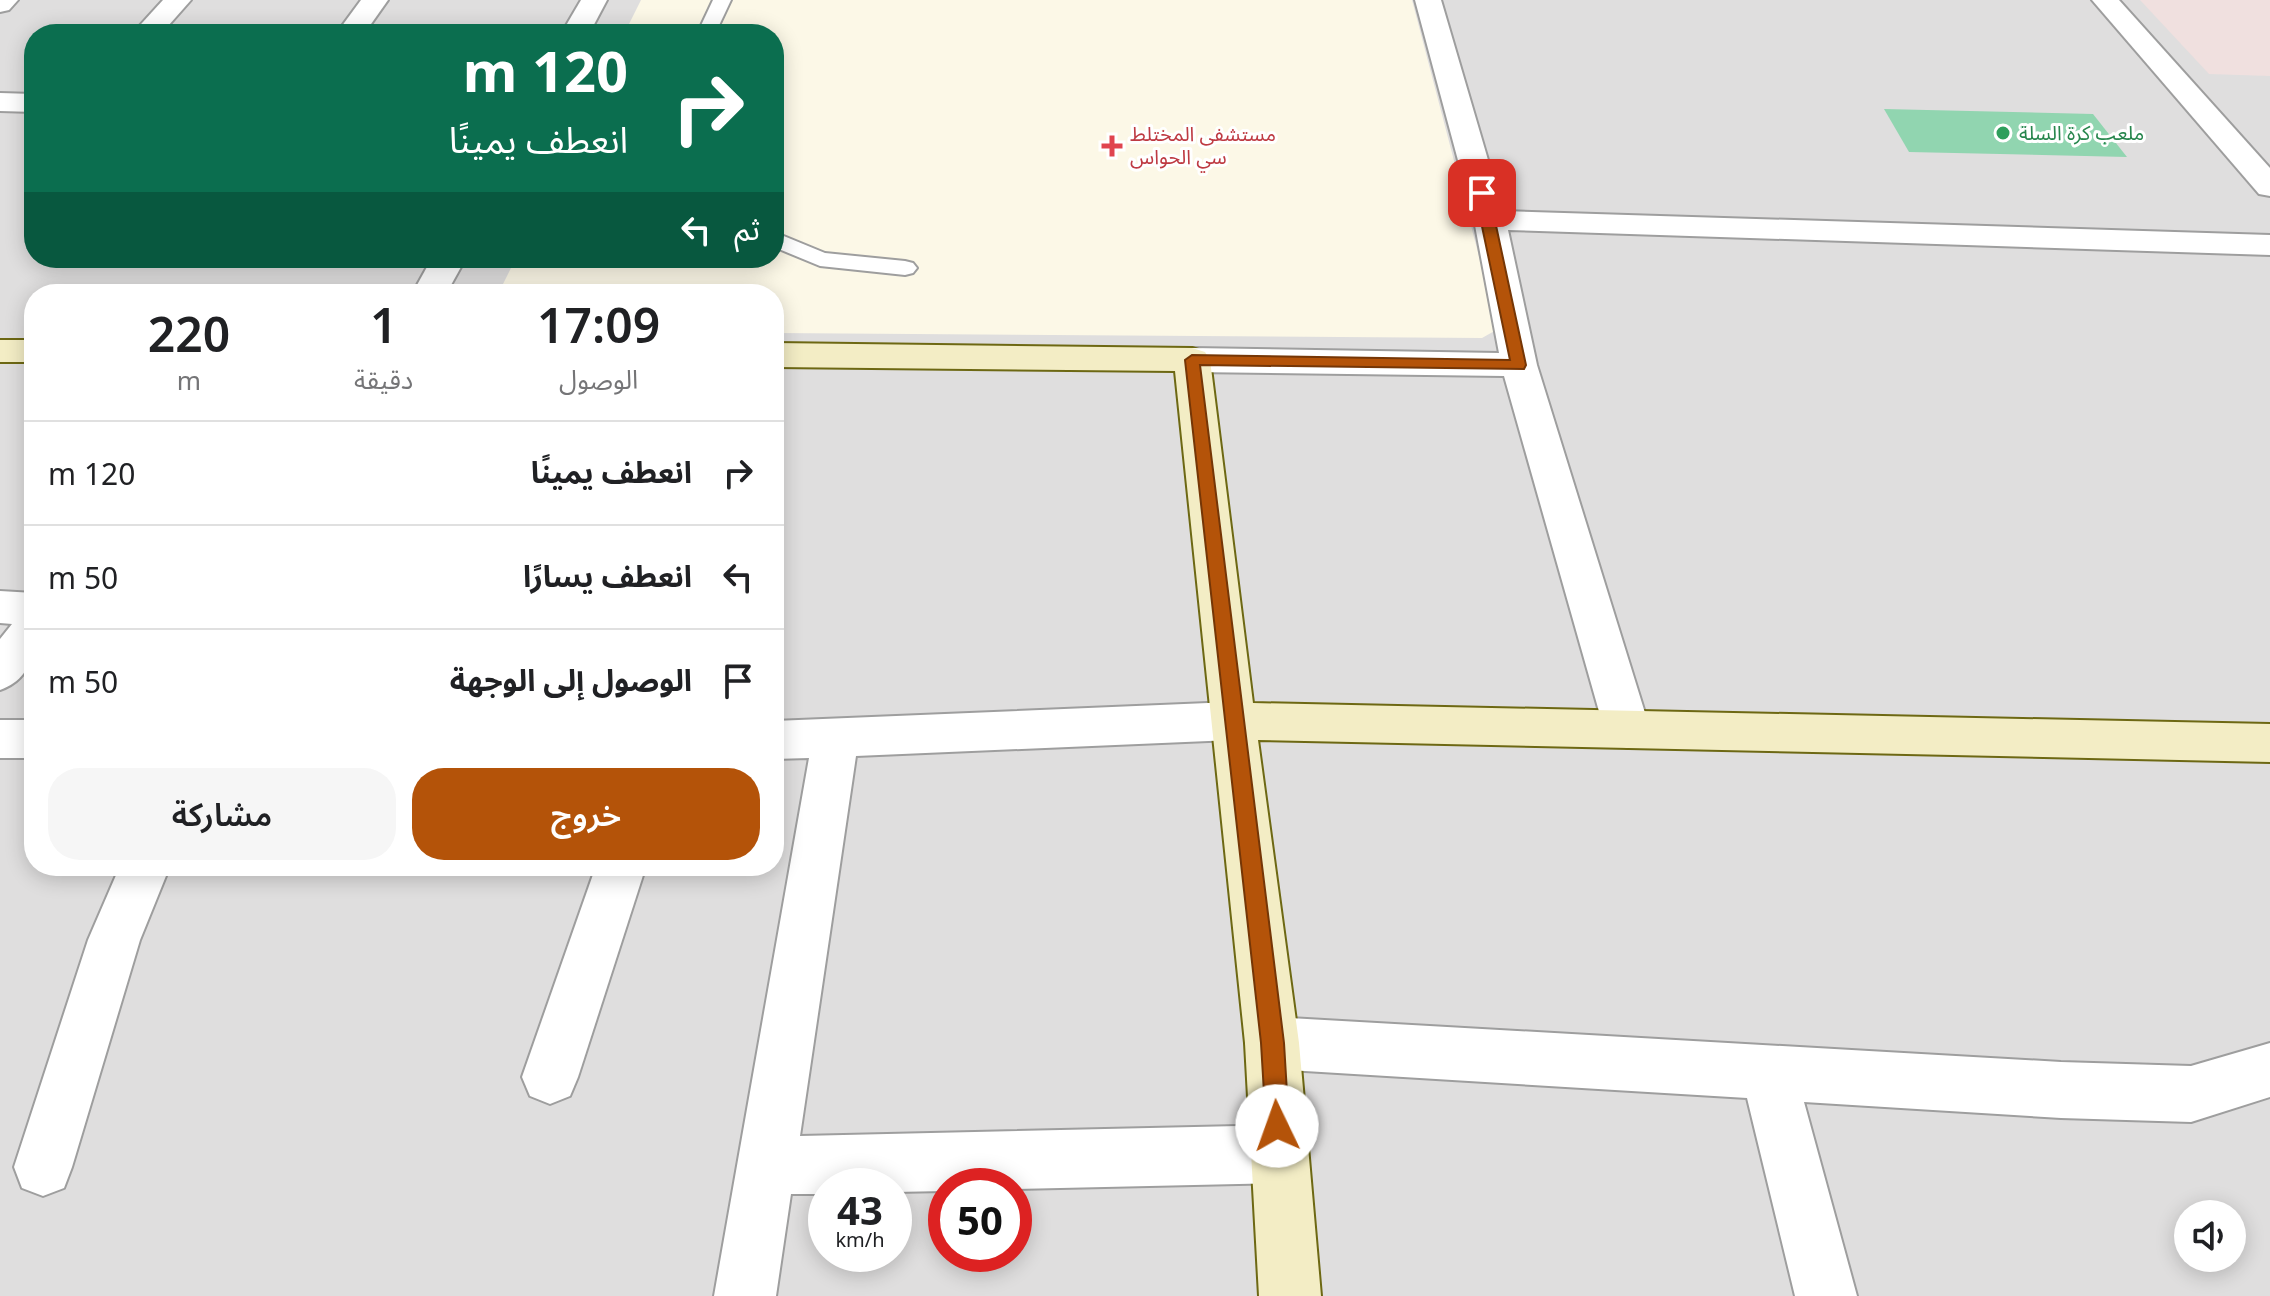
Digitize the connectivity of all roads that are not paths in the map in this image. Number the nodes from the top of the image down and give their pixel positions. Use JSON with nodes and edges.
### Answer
{"nodes":[{"id":1,"x":178,"y":0,"type":"edge"},
{"id":2,"x":375,"y":0,"type":"edge"},
{"id":3,"x":594,"y":0,"type":"edge"},
{"id":4,"x":722,"y":0,"type":"edge"},
{"id":5,"x":1428,"y":0,"type":"edge"},
{"id":6,"x":2105,"y":0,"type":"edge"},
{"id":7,"x":155,"y":24,"type":"edge"},
{"id":8,"x":357,"y":24,"type":"edge"},
{"id":9,"x":581,"y":24,"type":"edge"},
{"id":10,"x":711,"y":24,"type":"edge"},
{"id":11,"x":0,"y":102,"type":"edge"},
{"id":12,"x":24,"y":103,"type":"edge"},
{"id":13,"x":2266,"y":177,"type":"edge"},
{"id":14,"x":1490,"y":220,"type":"junction"},
{"id":15,"x":784,"y":243,"type":"edge"},
{"id":16,"x":2270,"y":245,"type":"edge"},
{"id":17,"x":905,"y":268,"type":"dead end"},
{"id":18,"x":0,"y":351,"type":"edge"},
{"id":19,"x":24,"y":351,"type":"edge"},
{"id":20,"x":784,"y":355,"type":"edge"},
{"id":21,"x":1192,"y":360,"type":"junction"},
{"id":22,"x":1519,"y":365,"type":"junction"},
{"id":23,"x":0,"y":607,"type":"edge"},
{"id":24,"x":24,"y":608,"type":"edge"},
{"id":25,"x":24,"y":640,"type":"edge"},
{"id":26,"x":0,"y":672,"type":"edge"},
{"id":27,"x":1232,"y":721,"type":"junction"},
{"id":28,"x":1627,"y":729,"type":"junction"},
{"id":29,"x":836,"y":737,"type":"junction"},
{"id":30,"x":0,"y":739,"type":"edge"},
{"id":31,"x":24,"y":739,"type":"edge"},
{"id":32,"x":784,"y":740,"type":"edge"},
{"id":33,"x":2270,"y":743,"type":"edge"},
{"id":34,"x":141,"y":876,"type":"edge"},
{"id":35,"x":618,"y":876,"type":"edge"},
{"id":36,"x":1272,"y":1043,"type":"junction"},
{"id":37,"x":1768,"y":1071,"type":"junction"},
{"id":38,"x":2269,"y":1072,"type":"edge"},
{"id":39,"x":550,"y":1077,"type":"dead end"},
{"id":40,"x":1279,"y":1154,"type":"junction"},
{"id":41,"x":766,"y":1166,"type":"junction"},
{"id":42,"x":43,"y":1167,"type":"dead end"},
{"id":43,"x":745,"y":1296,"type":"edge"},
{"id":44,"x":1290,"y":1296,"type":"edge"},
{"id":45,"x":1826,"y":1296,"type":"edge"}],
"edges":[{"from":1,"to":7,"type":"street"},
{"from":2,"to":8,"type":"street"},
{"from":3,"to":9,"type":"street"},
{"from":4,"to":10,"type":"lane"},
{"from":5,"to":14,"type":"street"},
{"from":6,"to":13,"type":"street"},
{"from":11,"to":12,"type":"street"},
{"from":14,"to":16,"type":"street"},
{"from":14,"to":22,"type":"street"},
{"from":15,"to":17,"type":"lane"},
{"from":18,"to":19,"type":"main road"},
{"from":20,"to":21,"type":"main road"},
{"from":21,"to":22,"type":"street"},
{"from":21,"to":27,"type":"main road"},
{"from":22,"to":28,"type":"street"},
{"from":23,"to":24,"type":"street"},
{"from":25,"to":26,"type":"street"},
{"from":27,"to":28,"type":"main road"},
{"from":27,"to":29,"type":"street"},
{"from":27,"to":36,"type":"main road"},
{"from":28,"to":33,"type":"main road"},
{"from":29,"to":32,"type":"street"},
{"from":29,"to":41,"type":"street"},
{"from":30,"to":31,"type":"street"},
{"from":34,"to":42,"type":"street"},
{"from":35,"to":39,"type":"street"},
{"from":36,"to":37,"type":"street"},
{"from":36,"to":40,"type":"main road"},
{"from":37,"to":38,"type":"street"},
{"from":37,"to":45,"type":"street"},
{"from":40,"to":41,"type":"street"},
{"from":40,"to":44,"type":"main road"},
{"from":41,"to":43,"type":"street"}]}
